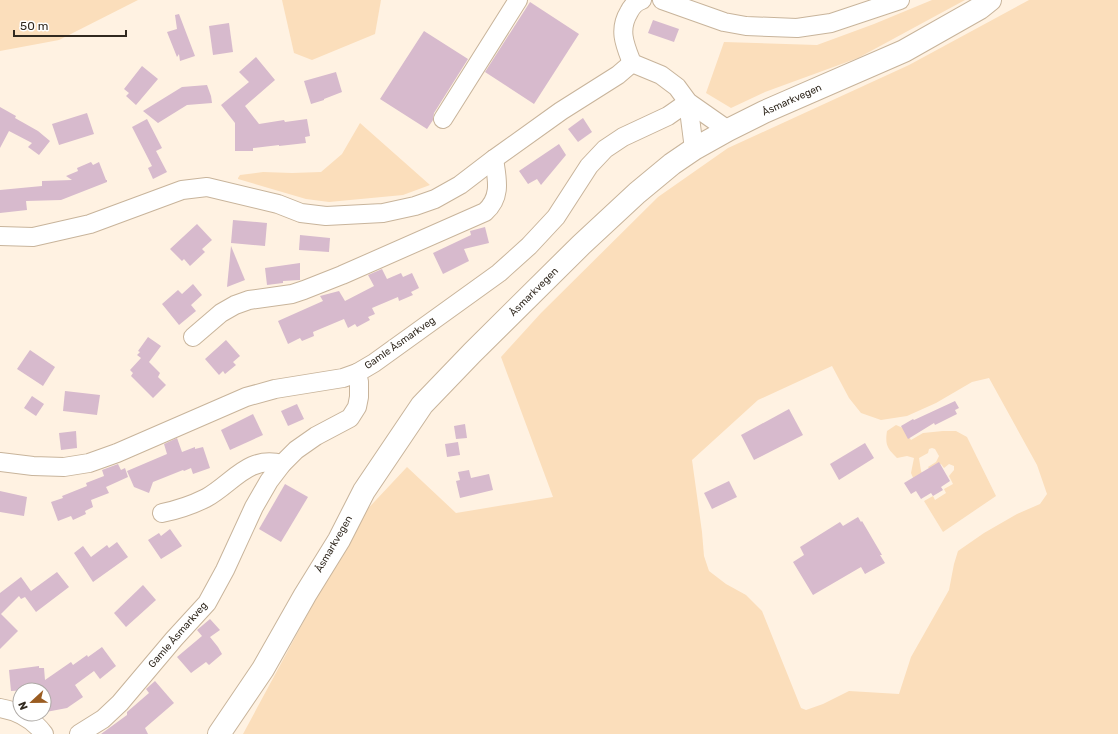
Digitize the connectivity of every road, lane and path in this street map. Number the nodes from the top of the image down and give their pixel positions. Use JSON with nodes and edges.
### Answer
{"nodes":[{"id":1,"x":518,"y":0,"type":"edge"},
{"id":2,"x":642,"y":0,"type":"edge"},
{"id":3,"x":662,"y":0,"type":"edge"},
{"id":4,"x":900,"y":0,"type":"edge"},
{"id":5,"x":990,"y":0,"type":"edge"},
{"id":6,"x":869,"y":5,"type":"edge"},
{"id":7,"x":632,"y":63,"type":"junction"},
{"id":8,"x":688,"y":102,"type":"junction"},
{"id":9,"x":443,"y":119,"type":"dead end"},
{"id":10,"x":728,"y":130,"type":"junction"},
{"id":11,"x":694,"y":149,"type":"junction"},
{"id":12,"x":494,"y":159,"type":"junction"},
{"id":13,"x":0,"y":236,"type":"edge"},
{"id":14,"x":193,"y":337,"type":"dead end"},
{"id":15,"x":357,"y":373,"type":"junction"},
{"id":16,"x":0,"y":462,"type":"edge"},
{"id":17,"x":282,"y":464,"type":"junction"},
{"id":18,"x":162,"y":513,"type":"dead end"},
{"id":19,"x":0,"y":708,"type":"edge"},
{"id":20,"x":44,"y":734,"type":"edge"},
{"id":21,"x":79,"y":734,"type":"edge"},
{"id":22,"x":219,"y":734,"type":"edge"}],
"edges":[{"from":1,"to":9,"type":"street"},
{"from":2,"to":7,"type":"street"},
{"from":3,"to":6,"type":"street"},
{"from":4,"to":6,"type":"street"},
{"from":5,"to":10,"type":"main road","name":"Åsmarkvegen"},
{"from":7,"to":8,"type":"street"},
{"from":7,"to":12,"type":"street"},
{"from":8,"to":10,"type":"street"},
{"from":8,"to":11,"type":"street"},
{"from":8,"to":15,"type":"street","name":"Gamle Åsmarkveg"},
{"from":10,"to":11,"type":"main road","name":"Åsmarkvegen"},
{"from":11,"to":22,"type":"main road","name":"Åsmarkvegen"},
{"from":12,"to":13,"type":"street"},
{"from":12,"to":14,"type":"street"},
{"from":15,"to":16,"type":"street"},
{"from":15,"to":17,"type":"street","name":"Gamle Åsmarkveg"},
{"from":17,"to":18,"type":"street"},
{"from":17,"to":21,"type":"street","name":"Gamle Åsmarkveg"},
{"from":19,"to":20,"type":"street"}]}
